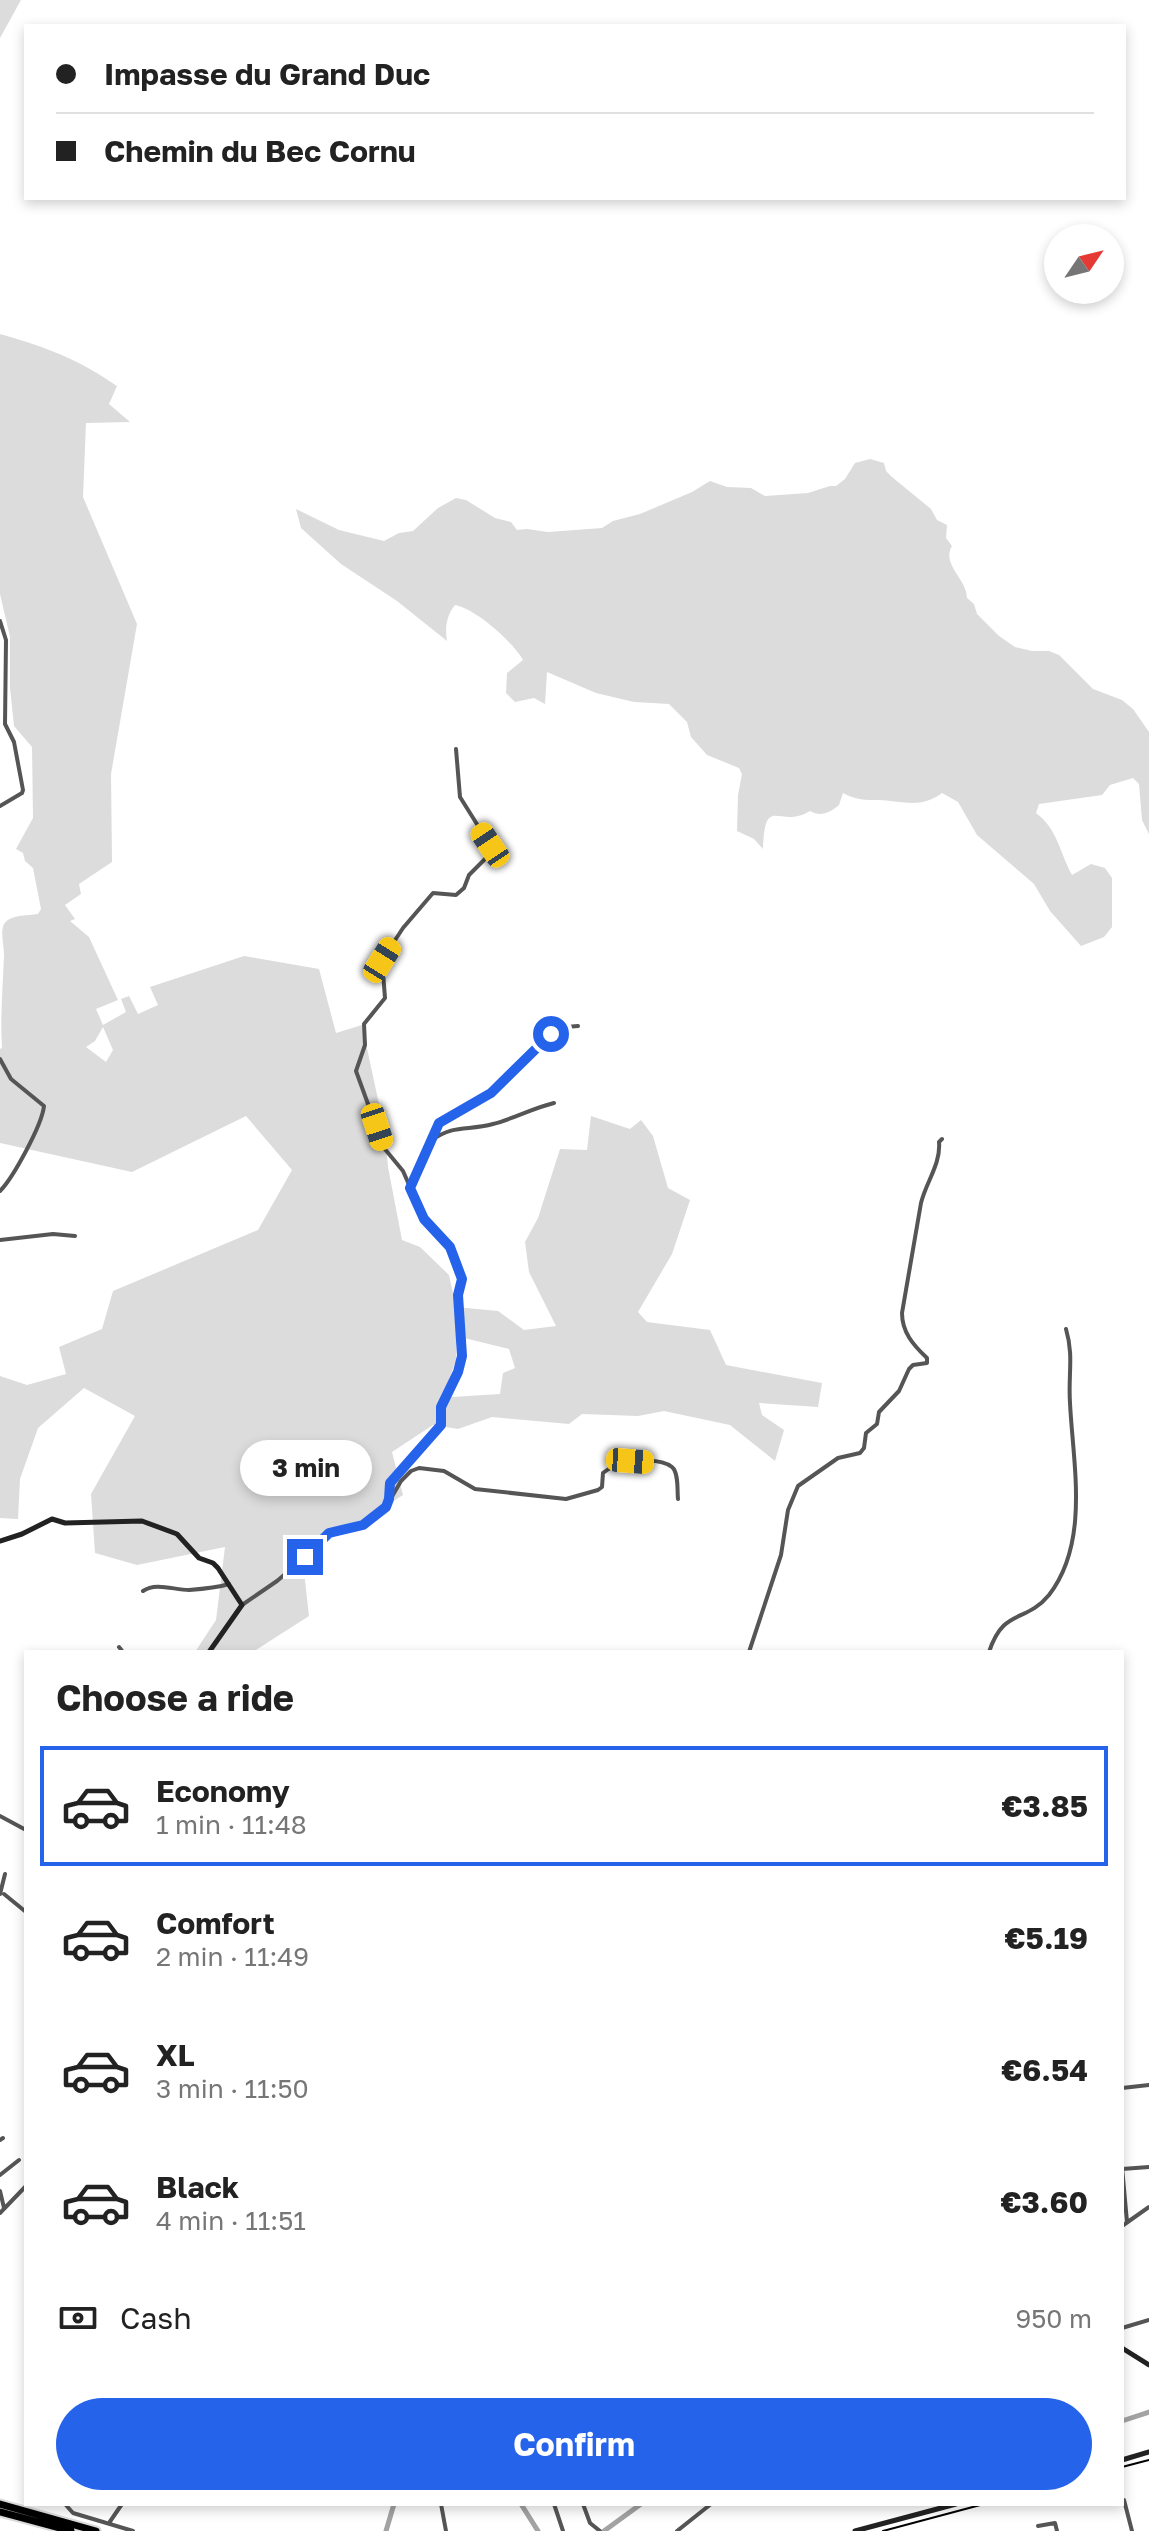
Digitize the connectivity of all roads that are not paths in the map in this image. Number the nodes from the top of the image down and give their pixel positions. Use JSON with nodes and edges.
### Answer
{"nodes":[{"id":1,"x":0,"y":621,"type":"edge"},
{"id":2,"x":456,"y":749,"type":"dead end"},
{"id":3,"x":0,"y":806,"type":"edge"},
{"id":4,"x":578,"y":1026,"type":"dead end"},
{"id":5,"x":0,"y":1059,"type":"edge"},
{"id":6,"x":554,"y":1103,"type":"dead end"},
{"id":7,"x":942,"y":1139,"type":"dead end"},
{"id":8,"x":430,"y":1142,"type":"junction"},
{"id":9,"x":410,"y":1188,"type":"junction"},
{"id":10,"x":0,"y":1191,"type":"edge"},
{"id":11,"x":75,"y":1236,"type":"dead end"},
{"id":12,"x":0,"y":1240,"type":"edge"},
{"id":13,"x":1066,"y":1329,"type":"dead end"},
{"id":14,"x":389,"y":1499,"type":"junction"},
{"id":15,"x":678,"y":1499,"type":"dead end"},
{"id":16,"x":0,"y":1541,"type":"edge"},
{"id":17,"x":229,"y":1584,"type":"junction"},
{"id":18,"x":143,"y":1591,"type":"dead end"},
{"id":19,"x":242,"y":1605,"type":"junction"},
{"id":20,"x":210,"y":1650,"type":"edge"},
{"id":21,"x":750,"y":1650,"type":"edge"},
{"id":22,"x":990,"y":1650,"type":"edge"},
{"id":23,"x":0,"y":1816,"type":"edge"},
{"id":24,"x":24,"y":1829,"type":"edge"},
{"id":25,"x":5,"y":1874,"type":"dead end"},
{"id":26,"x":2,"y":1894,"type":"edge"},
{"id":27,"x":24,"y":1910,"type":"edge"},
{"id":28,"x":1149,"y":2085,"type":"edge"},
{"id":29,"x":1124,"y":2088,"type":"edge"},
{"id":30,"x":19,"y":2160,"type":"dead end"},
{"id":31,"x":1149,"y":2167,"type":"edge"},
{"id":32,"x":1124,"y":2168,"type":"edge"},
{"id":33,"x":0,"y":2175,"type":"edge"},
{"id":34,"x":24,"y":2188,"type":"edge"},
{"id":35,"x":0,"y":2191,"type":"edge"},
{"id":36,"x":1149,"y":2207,"type":"edge"},
{"id":37,"x":2,"y":2211,"type":"edge"},
{"id":38,"x":1125,"y":2224,"type":"edge"},
{"id":39,"x":1149,"y":2320,"type":"edge"},
{"id":40,"x":1124,"y":2327,"type":"edge"},
{"id":41,"x":1124,"y":2349,"type":"edge"},
{"id":42,"x":1149,"y":2365,"type":"edge"},
{"id":43,"x":1149,"y":2452,"type":"edge"},
{"id":44,"x":1124,"y":2459,"type":"edge"},
{"id":45,"x":1124,"y":2500,"type":"dead end"},
{"id":46,"x":0,"y":2504,"type":"edge"},
{"id":47,"x":67,"y":2506,"type":"edge"},
{"id":48,"x":121,"y":2506,"type":"edge"},
{"id":49,"x":441,"y":2506,"type":"edge"},
{"id":50,"x":555,"y":2506,"type":"edge"},
{"id":51,"x":584,"y":2506,"type":"edge"},
{"id":52,"x":708,"y":2506,"type":"edge"},
{"id":53,"x":949,"y":2506,"type":"edge"},
{"id":54,"x":0,"y":2512,"type":"edge"},
{"id":55,"x":109,"y":2523,"type":"junction"},
{"id":56,"x":1038,"y":2526,"type":"dead end"},
{"id":57,"x":71,"y":2531,"type":"edge"},
{"id":58,"x":96,"y":2531,"type":"edge"},
{"id":59,"x":133,"y":2531,"type":"edge"},
{"id":60,"x":446,"y":2531,"type":"edge"},
{"id":61,"x":563,"y":2531,"type":"edge"},
{"id":62,"x":600,"y":2531,"type":"edge"},
{"id":63,"x":677,"y":2531,"type":"edge"},
{"id":64,"x":855,"y":2531,"type":"edge"},
{"id":65,"x":1057,"y":2531,"type":"edge"},
{"id":66,"x":1132,"y":2531,"type":"edge"}],
"edges":[{"from":1,"to":3,"type":"street"},
{"from":2,"to":9,"type":"street"},
{"from":4,"to":8,"type":"street"},
{"from":5,"to":10,"type":"street"},
{"from":6,"to":8,"type":"street"},
{"from":7,"to":21,"type":"street"},
{"from":8,"to":9,"type":"street"},
{"from":9,"to":14,"type":"street"},
{"from":11,"to":12,"type":"street"},
{"from":13,"to":22,"type":"street"},
{"from":14,"to":15,"type":"street"},
{"from":14,"to":19,"type":"street"},
{"from":16,"to":17,"type":"street"},
{"from":17,"to":18,"type":"street"},
{"from":17,"to":19,"type":"street"},
{"from":19,"to":20,"type":"street"},
{"from":23,"to":24,"type":"street"},
{"from":25,"to":26,"type":"street"},
{"from":26,"to":27,"type":"street"},
{"from":28,"to":29,"type":"street"},
{"from":30,"to":33,"type":"street"},
{"from":31,"to":32,"type":"street"},
{"from":34,"to":37,"type":"street"},
{"from":35,"to":37,"type":"street"},
{"from":36,"to":38,"type":"street"},
{"from":39,"to":40,"type":"street"},
{"from":41,"to":42,"type":"street"},
{"from":43,"to":44,"type":"street"},
{"from":45,"to":66,"type":"street"},
{"from":46,"to":58,"type":"highway"},
{"from":47,"to":55,"type":"street"},
{"from":48,"to":55,"type":"street"},
{"from":49,"to":60,"type":"street"},
{"from":50,"to":61,"type":"street"},
{"from":51,"to":62,"type":"street"},
{"from":52,"to":63,"type":"street"},
{"from":53,"to":64,"type":"street"},
{"from":54,"to":57,"type":"highway"},
{"from":55,"to":59,"type":"street"},
{"from":56,"to":65,"type":"street"}]}
